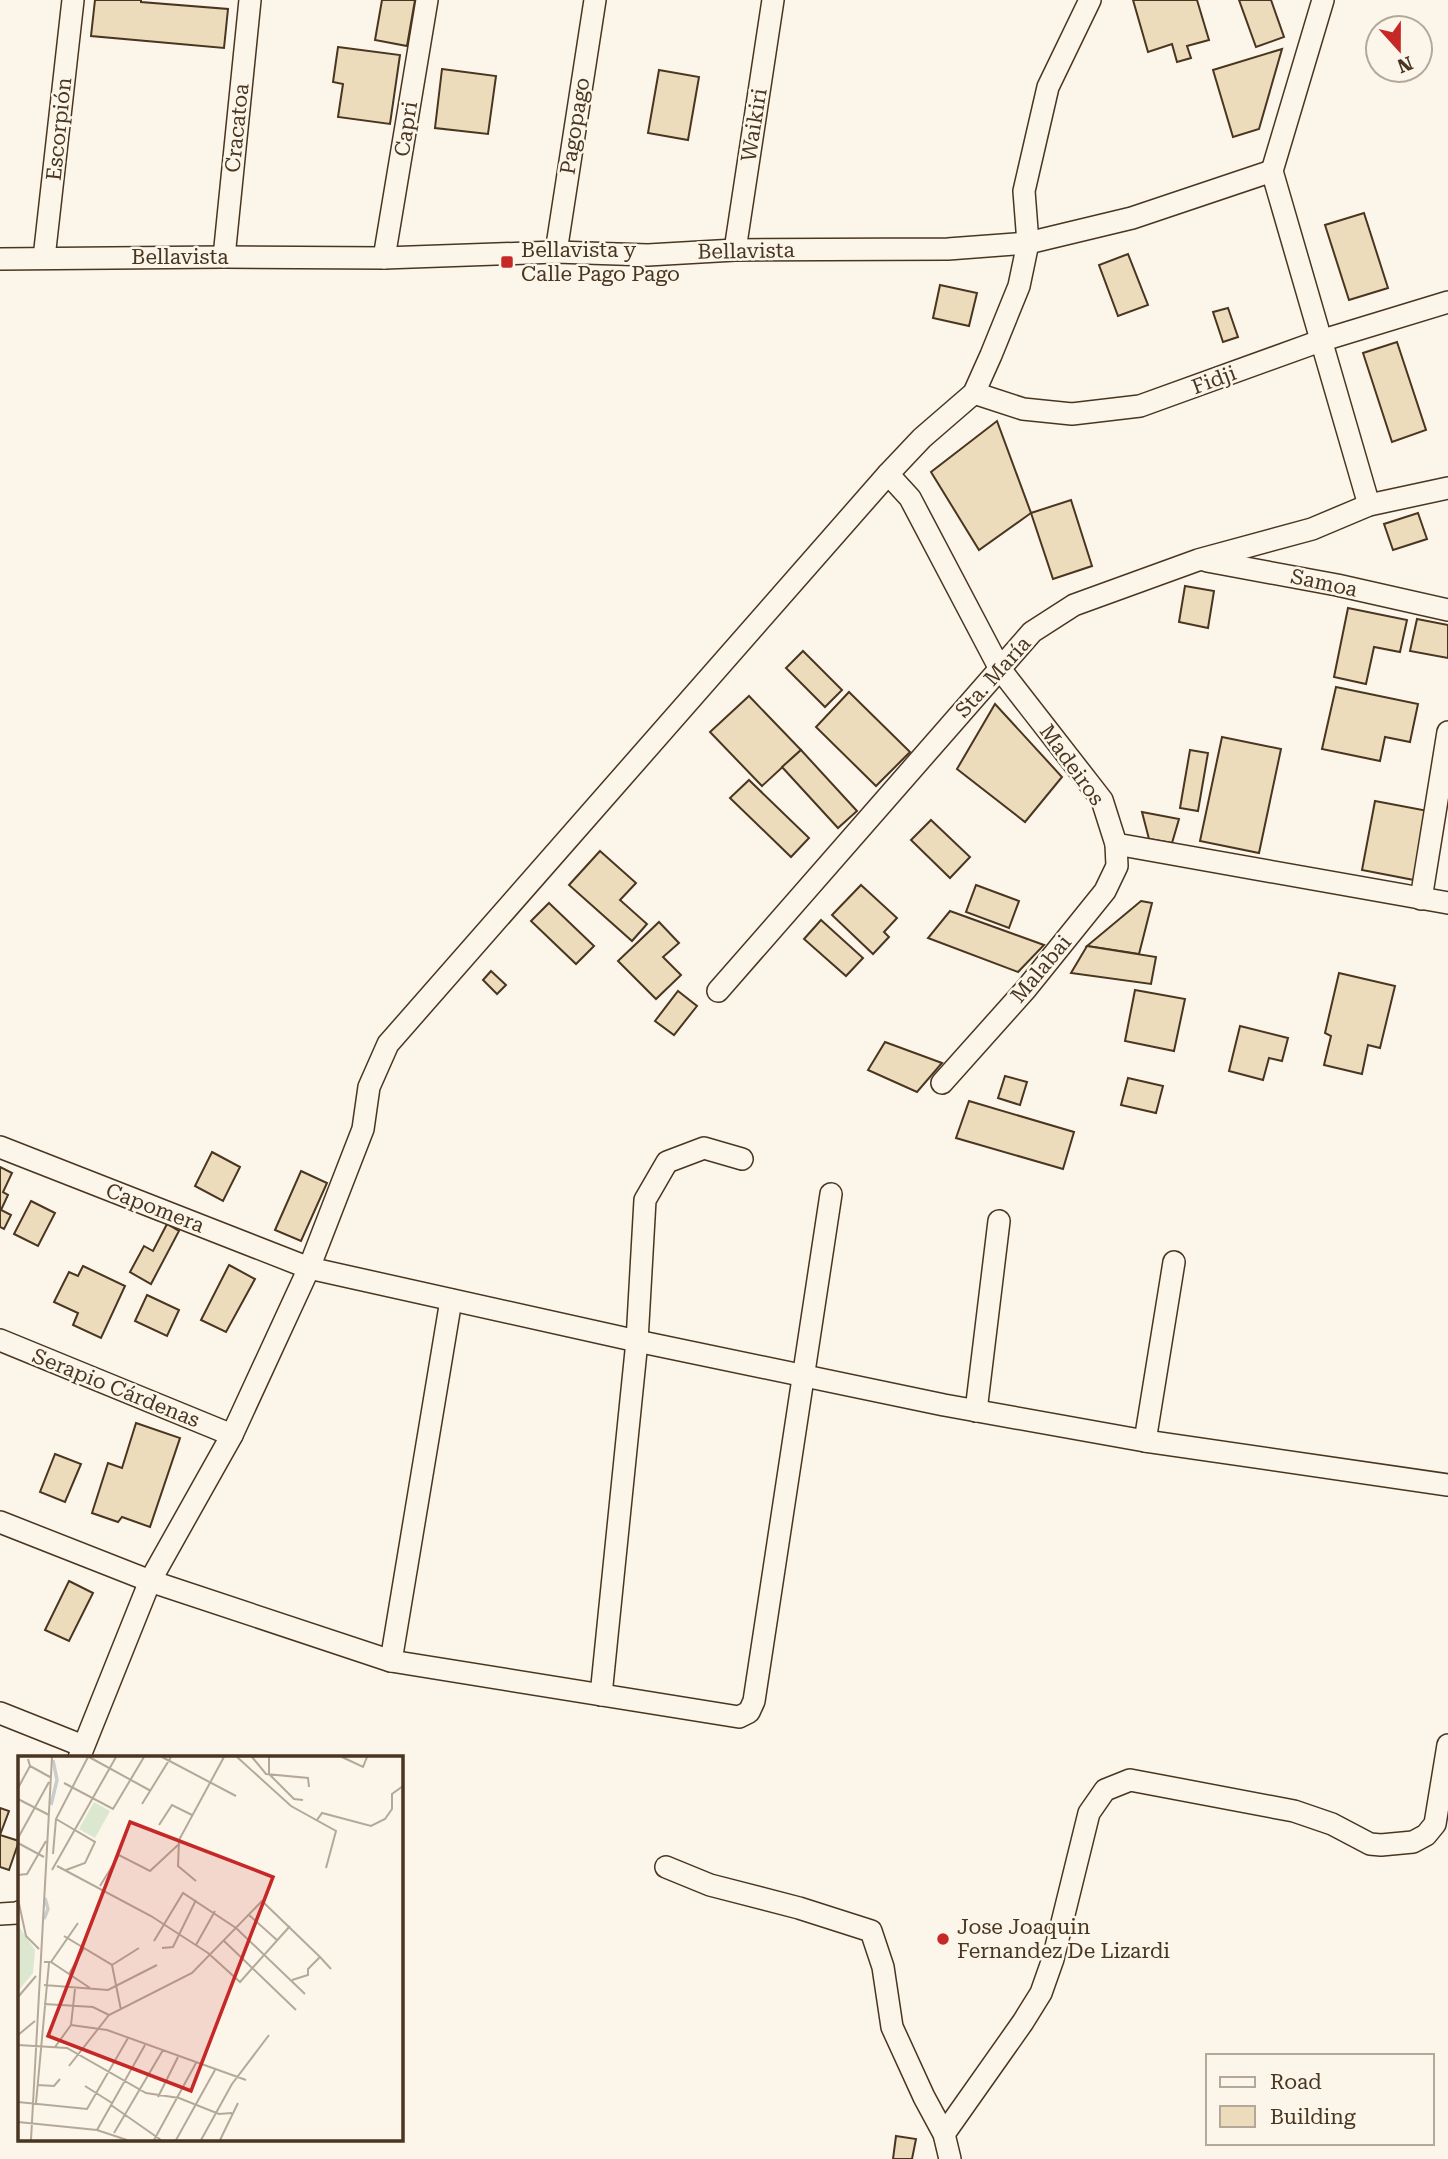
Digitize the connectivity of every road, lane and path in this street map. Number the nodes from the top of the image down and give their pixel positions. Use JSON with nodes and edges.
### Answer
{"nodes":[{"id":1,"x":73,"y":0,"type":"edge"},
{"id":2,"x":250,"y":0,"type":"edge"},
{"id":3,"x":427,"y":0,"type":"edge"},
{"id":4,"x":595,"y":0,"type":"edge"},
{"id":5,"x":774,"y":0,"type":"edge"},
{"id":6,"x":1090,"y":0,"type":"edge"},
{"id":7,"x":1323,"y":0,"type":"edge"},
{"id":8,"x":1272,"y":171,"type":"junction"},
{"id":9,"x":1028,"y":243,"type":"junction"},
{"id":10,"x":735,"y":250,"type":"junction"},
{"id":11,"x":556,"y":252,"type":"junction"},
{"id":12,"x":224,"y":257,"type":"junction"},
{"id":13,"x":44,"y":258,"type":"junction"},
{"id":14,"x":384,"y":258,"type":"junction"},
{"id":15,"x":0,"y":259,"type":"edge"},
{"id":16,"x":1448,"y":302,"type":"edge"},
{"id":17,"x":1320,"y":341,"type":"junction"},
{"id":18,"x":974,"y":393,"type":"junction"},
{"id":19,"x":888,"y":474,"type":"junction"},
{"id":20,"x":1448,"y":488,"type":"edge"},
{"id":21,"x":1369,"y":506,"type":"junction"},
{"id":22,"x":1198,"y":560,"type":"junction"},
{"id":23,"x":1448,"y":610,"type":"edge"},
{"id":24,"x":1000,"y":669,"type":"junction"},
{"id":25,"x":1448,"y":732,"type":"edge"},
{"id":26,"x":1116,"y":844,"type":"junction"},
{"id":27,"x":1421,"y":899,"type":"junction"},
{"id":28,"x":1448,"y":904,"type":"edge"},
{"id":29,"x":718,"y":991,"type":"dead end"},
{"id":30,"x":942,"y":1083,"type":"dead end"},
{"id":31,"x":0,"y":1147,"type":"edge"},
{"id":32,"x":742,"y":1159,"type":"dead end"},
{"id":33,"x":831,"y":1194,"type":"dead end"},
{"id":34,"x":999,"y":1221,"type":"dead end"},
{"id":35,"x":1174,"y":1262,"type":"dead end"},
{"id":36,"x":309,"y":1268,"type":"junction"},
{"id":37,"x":451,"y":1300,"type":"junction"},
{"id":38,"x":0,"y":1340,"type":"edge"},
{"id":39,"x":637,"y":1341,"type":"junction"},
{"id":40,"x":804,"y":1376,"type":"junction"},
{"id":41,"x":976,"y":1411,"type":"junction"},
{"id":42,"x":232,"y":1436,"type":"junction"},
{"id":43,"x":1145,"y":1441,"type":"junction"},
{"id":44,"x":1448,"y":1485,"type":"edge"},
{"id":45,"x":0,"y":1522,"type":"edge"},
{"id":46,"x":150,"y":1581,"type":"junction"},
{"id":47,"x":391,"y":1661,"type":"junction"},
{"id":48,"x":601,"y":1695,"type":"junction"},
{"id":49,"x":0,"y":1713,"type":"edge"},
{"id":50,"x":1448,"y":1745,"type":"edge"},
{"id":51,"x":81,"y":1752,"type":"edge"},
{"id":52,"x":666,"y":1867,"type":"dead end"},
{"id":53,"x":944,"y":2134,"type":"junction"},
{"id":54,"x":950,"y":2159,"type":"edge"}],
"edges":[{"from":1,"to":13,"type":"street","name":"Escorpión"},
{"from":2,"to":12,"type":"street","name":"Cracatoa"},
{"from":3,"to":14,"type":"street","name":"Capri"},
{"from":4,"to":11,"type":"street","name":"Pagopago"},
{"from":5,"to":10,"type":"street","name":"Waikiri"},
{"from":6,"to":9,"type":"street"},
{"from":7,"to":8,"type":"street"},
{"from":8,"to":9,"type":"street","name":"Bellavista"},
{"from":8,"to":17,"type":"street"},
{"from":9,"to":10,"type":"street","name":"Bellavista"},
{"from":9,"to":18,"type":"street"},
{"from":10,"to":11,"type":"street","name":"Bellavista"},
{"from":11,"to":14,"type":"street","name":"Bellavista"},
{"from":12,"to":13,"type":"street","name":"Bellavista"},
{"from":12,"to":14,"type":"street","name":"Bellavista"},
{"from":13,"to":15,"type":"street","name":"Bellavista"},
{"from":16,"to":17,"type":"street","name":"Fidji"},
{"from":17,"to":18,"type":"street","name":"Fidji"},
{"from":17,"to":21,"type":"street"},
{"from":18,"to":19,"type":"street"},
{"from":19,"to":24,"type":"street","name":"Madeiros"},
{"from":19,"to":36,"type":"street"},
{"from":20,"to":21,"type":"street","name":"Sta. María"},
{"from":21,"to":22,"type":"street","name":"Sta. María"},
{"from":22,"to":23,"type":"street","name":"Samoa"},
{"from":22,"to":24,"type":"street","name":"Sta. María"},
{"from":24,"to":26,"type":"street","name":"Madeiros"},
{"from":24,"to":29,"type":"street","name":"Sta. María"},
{"from":25,"to":27,"type":"street"},
{"from":26,"to":27,"type":"street"},
{"from":26,"to":30,"type":"street","name":"Malabai"},
{"from":27,"to":28,"type":"street"},
{"from":31,"to":36,"type":"street","name":"Capomera"},
{"from":32,"to":39,"type":"street"},
{"from":33,"to":40,"type":"street"},
{"from":34,"to":41,"type":"street"},
{"from":35,"to":43,"type":"street"},
{"from":36,"to":37,"type":"street","name":"Capomera"},
{"from":36,"to":42,"type":"street"},
{"from":37,"to":39,"type":"street","name":"Capomera"},
{"from":37,"to":47,"type":"street"},
{"from":38,"to":42,"type":"street","name":"Serapio Cárdenas"},
{"from":39,"to":40,"type":"street","name":"Capomera"},
{"from":39,"to":48,"type":"street"},
{"from":40,"to":41,"type":"street","name":"Capomera"},
{"from":40,"to":48,"type":"street"},
{"from":41,"to":43,"type":"street","name":"Capomera"},
{"from":42,"to":46,"type":"street"},
{"from":43,"to":44,"type":"street","name":"Capomera"},
{"from":45,"to":46,"type":"street"},
{"from":46,"to":47,"type":"street"},
{"from":46,"to":51,"type":"street"},
{"from":47,"to":48,"type":"street"},
{"from":49,"to":51,"type":"street"},
{"from":50,"to":53,"type":"street"},
{"from":52,"to":53,"type":"street"},
{"from":53,"to":54,"type":"street"}]}
